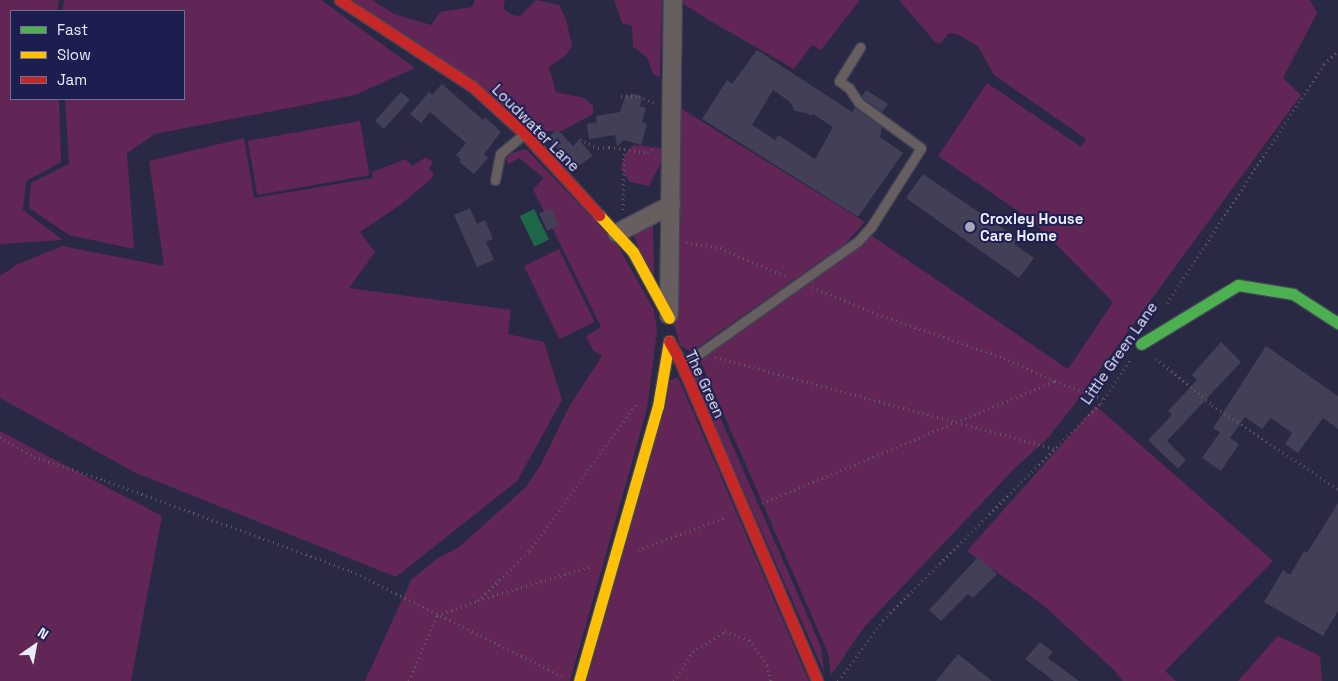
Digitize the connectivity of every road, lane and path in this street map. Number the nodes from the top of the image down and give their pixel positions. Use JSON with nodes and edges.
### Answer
{"nodes":[{"id":1,"x":340,"y":0,"type":"edge"},
{"id":2,"x":673,"y":0,"type":"edge"},
{"id":3,"x":860,"y":47,"type":"dead end"},
{"id":4,"x":1338,"y":51,"type":"edge"},
{"id":5,"x":621,"y":96,"type":"dead end"},
{"id":6,"x":658,"y":106,"type":"dead end"},
{"id":7,"x":525,"y":134,"type":"junction"},
{"id":8,"x":580,"y":139,"type":"dead end"},
{"id":9,"x":657,"y":142,"type":"dead end"},
{"id":10,"x":624,"y":149,"type":"junction"},
{"id":11,"x":495,"y":180,"type":"dead end"},
{"id":12,"x":671,"y":205,"type":"junction"},
{"id":13,"x":617,"y":233,"type":"junction"},
{"id":14,"x":670,"y":240,"type":"junction"},
{"id":15,"x":801,"y":282,"type":"junction"},
{"id":16,"x":1162,"y":311,"type":"dead end"},
{"id":17,"x":669,"y":318,"type":"junction"},
{"id":18,"x":1338,"y":323,"type":"edge"},
{"id":19,"x":669,"y":341,"type":"junction"},
{"id":20,"x":1140,"y":344,"type":"junction"},
{"id":21,"x":700,"y":353,"type":"junction"},
{"id":22,"x":681,"y":363,"type":"junction"},
{"id":23,"x":1055,"y":381,"type":"junction"},
{"id":24,"x":1103,"y":399,"type":"junction"},
{"id":25,"x":638,"y":403,"type":"dead end"},
{"id":26,"x":959,"y":422,"type":"junction"},
{"id":27,"x":0,"y":437,"type":"edge"},
{"id":28,"x":1055,"y":449,"type":"junction"},
{"id":29,"x":1338,"y":489,"type":"edge"},
{"id":30,"x":745,"y":510,"type":"junction"},
{"id":31,"x":614,"y":559,"type":"junction"},
{"id":32,"x":478,"y":601,"type":"junction"},
{"id":33,"x":438,"y":615,"type":"junction"},
{"id":34,"x":565,"y":677,"type":"dead end"},
{"id":35,"x":409,"y":681,"type":"edge"},
{"id":36,"x":579,"y":681,"type":"edge"},
{"id":37,"x":674,"y":681,"type":"edge"},
{"id":38,"x":771,"y":681,"type":"edge"},
{"id":39,"x":817,"y":681,"type":"edge"},
{"id":40,"x":838,"y":681,"type":"edge"}],
"edges":[{"from":1,"to":7,"type":"street","name":"Loudwater Lane"},
{"from":2,"to":12,"type":"street"},
{"from":3,"to":15,"type":"lane"},
{"from":4,"to":16,"type":"path","name":"Little Green Lane"},
{"from":5,"to":6,"type":"path"},
{"from":7,"to":11,"type":"lane"},
{"from":7,"to":13,"type":"street","name":"Loudwater Lane"},
{"from":8,"to":10,"type":"path"},
{"from":9,"to":10,"type":"path"},
{"from":10,"to":13,"type":"path"},
{"from":12,"to":13,"type":"street"},
{"from":12,"to":14,"type":"street"},
{"from":13,"to":17,"type":"street","name":"Loudwater Lane"},
{"from":14,"to":15,"type":"path"},
{"from":14,"to":17,"type":"street"},
{"from":15,"to":21,"type":"lane"},
{"from":15,"to":23,"type":"path"},
{"from":17,"to":19,"type":"street"},
{"from":18,"to":20,"type":"street"},
{"from":19,"to":22,"type":"street","name":"The Green"},
{"from":19,"to":31,"type":"street","name":"The Green"},
{"from":20,"to":24,"type":"path","name":"Little Green Lane"},
{"from":20,"to":29,"type":"path"},
{"from":21,"to":22,"type":"lane"},
{"from":21,"to":26,"type":"path"},
{"from":22,"to":30,"type":"street","name":"The Green"},
{"from":23,"to":24,"type":"path"},
{"from":23,"to":26,"type":"path"},
{"from":24,"to":28,"type":"path","name":"Little Green Lane"},
{"from":25,"to":32,"type":"path"},
{"from":26,"to":28,"type":"path"},
{"from":26,"to":30,"type":"path"},
{"from":27,"to":33,"type":"path"},
{"from":28,"to":40,"type":"path","name":"Little Green Lane"},
{"from":30,"to":31,"type":"path"},
{"from":30,"to":39,"type":"street","name":"The Green"},
{"from":31,"to":32,"type":"path"},
{"from":31,"to":36,"type":"street","name":"The Green"},
{"from":32,"to":33,"type":"path"},
{"from":33,"to":34,"type":"path"},
{"from":33,"to":35,"type":"path"},
{"from":37,"to":38,"type":"path"}]}
